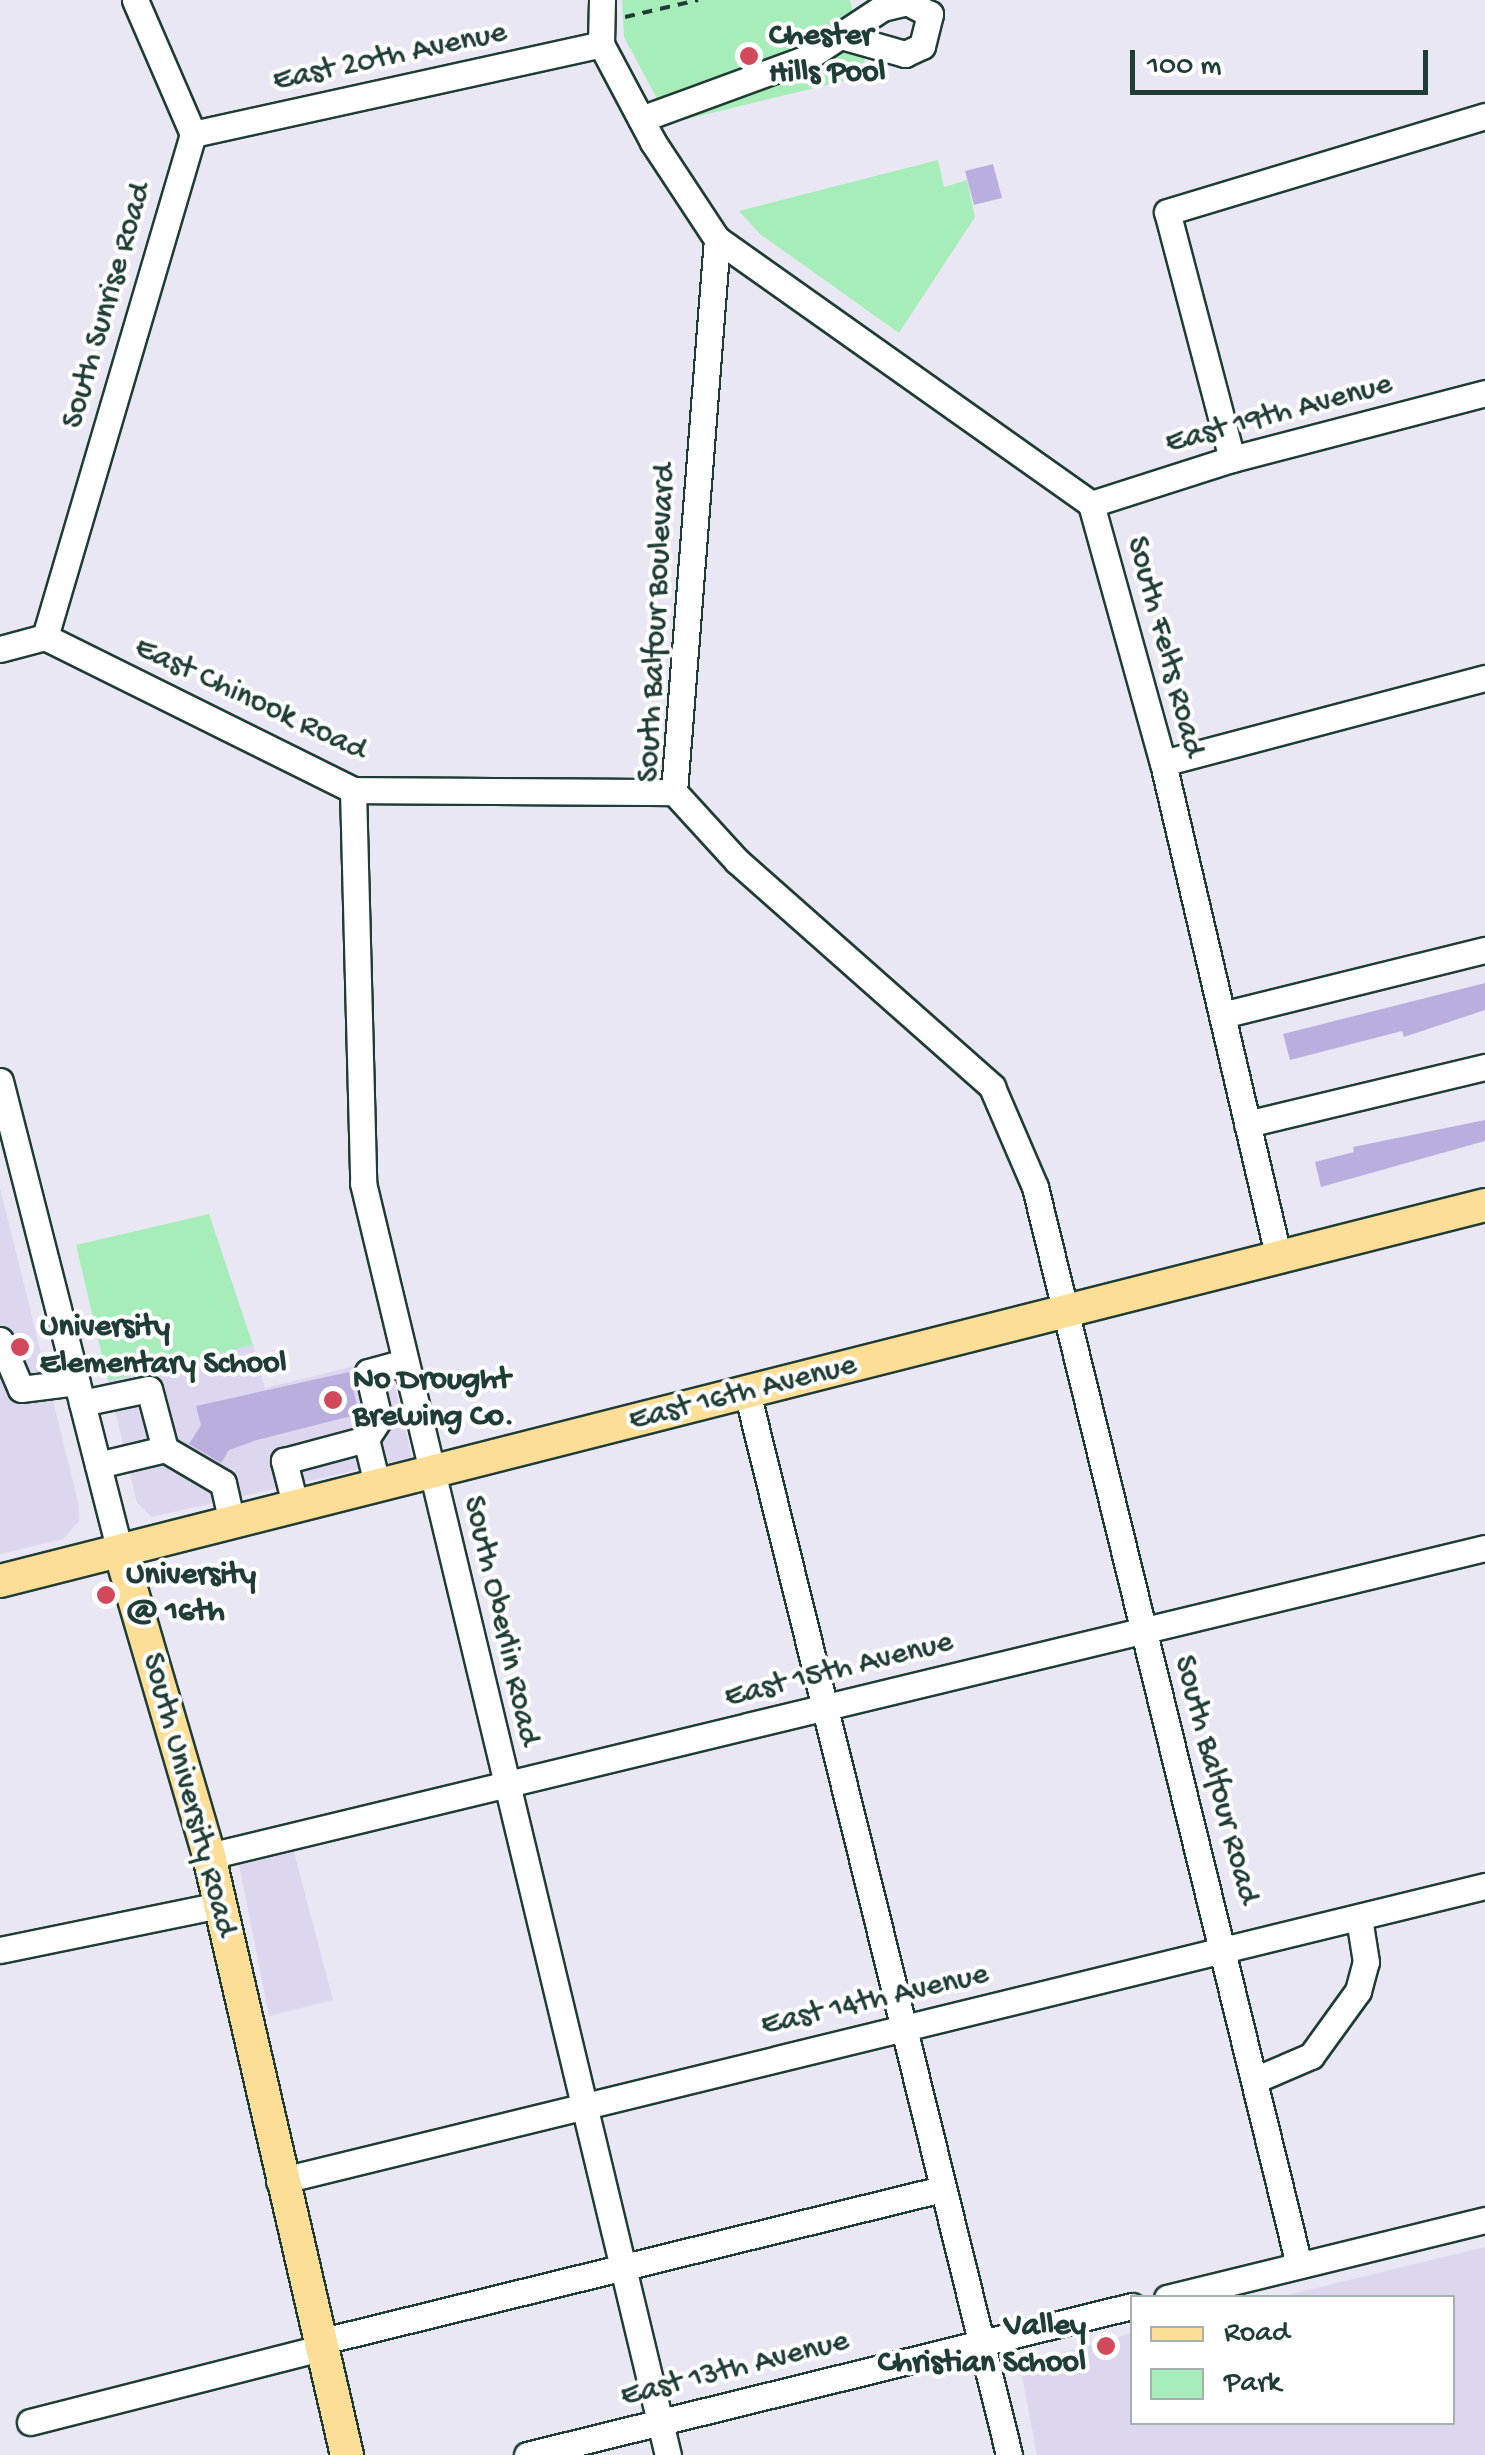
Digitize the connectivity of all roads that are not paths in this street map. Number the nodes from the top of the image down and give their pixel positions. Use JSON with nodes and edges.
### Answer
{"nodes":[{"id":1,"x":135,"y":0,"type":"edge"},
{"id":2,"x":602,"y":22,"type":"edge"},
{"id":3,"x":844,"y":37,"type":"dead end"},
{"id":4,"x":1485,"y":116,"type":"edge"},
{"id":5,"x":641,"y":120,"type":"junction"},
{"id":6,"x":193,"y":134,"type":"junction"},
{"id":7,"x":717,"y":239,"type":"junction"},
{"id":8,"x":1485,"y":393,"type":"edge"},
{"id":9,"x":1232,"y":459,"type":"junction"},
{"id":10,"x":1091,"y":504,"type":"junction"},
{"id":11,"x":44,"y":637,"type":"junction"},
{"id":12,"x":0,"y":649,"type":"edge"},
{"id":13,"x":1485,"y":678,"type":"edge"},
{"id":14,"x":1163,"y":763,"type":"junction"},
{"id":15,"x":353,"y":790,"type":"junction"},
{"id":16,"x":674,"y":792,"type":"junction"},
{"id":17,"x":1485,"y":950,"type":"edge"},
{"id":18,"x":1222,"y":1015,"type":"junction"},
{"id":19,"x":1485,"y":1067,"type":"edge"},
{"id":20,"x":0,"y":1080,"type":"edge"},
{"id":21,"x":1247,"y":1124,"type":"junction"},
{"id":22,"x":9,"y":1158,"type":"edge"},
{"id":23,"x":1485,"y":1205,"type":"edge"},
{"id":24,"x":1278,"y":1255,"type":"junction"},
{"id":25,"x":1062,"y":1314,"type":"junction"},
{"id":26,"x":0,"y":1340,"type":"edge"},
{"id":27,"x":405,"y":1362,"type":"junction"},
{"id":28,"x":747,"y":1392,"type":"junction"},
{"id":29,"x":79,"y":1393,"type":"junction"},
{"id":30,"x":416,"y":1410,"type":"junction"},
{"id":31,"x":373,"y":1429,"type":"junction"},
{"id":32,"x":165,"y":1449,"type":"junction"},
{"id":33,"x":98,"y":1466,"type":"junction"},
{"id":34,"x":432,"y":1474,"type":"junction"},
{"id":35,"x":378,"y":1488,"type":"junction"},
{"id":36,"x":296,"y":1508,"type":"junction"},
{"id":37,"x":232,"y":1523,"type":"junction"},
{"id":38,"x":1485,"y":1548,"type":"edge"},
{"id":39,"x":120,"y":1551,"type":"junction"},
{"id":40,"x":0,"y":1581,"type":"edge"},
{"id":41,"x":1141,"y":1629,"type":"junction"},
{"id":42,"x":824,"y":1708,"type":"junction"},
{"id":43,"x":506,"y":1788,"type":"junction"},
{"id":44,"x":209,"y":1856,"type":"junction"},
{"id":45,"x":1485,"y":1886,"type":"edge"},
{"id":46,"x":220,"y":1905,"type":"junction"},
{"id":47,"x":1359,"y":1918,"type":"junction"},
{"id":48,"x":0,"y":1950,"type":"edge"},
{"id":49,"x":1228,"y":1952,"type":"junction"},
{"id":50,"x":901,"y":2028,"type":"junction"},
{"id":51,"x":1256,"y":2079,"type":"junction"},
{"id":52,"x":583,"y":2105,"type":"junction"},
{"id":53,"x":279,"y":2180,"type":"junction"},
{"id":54,"x":942,"y":2189,"type":"junction"},
{"id":55,"x":1485,"y":2220,"type":"edge"},
{"id":56,"x":1300,"y":2264,"type":"junction"},
{"id":57,"x":622,"y":2266,"type":"junction"},
{"id":58,"x":1180,"y":2295,"type":"edge"},
{"id":59,"x":1130,"y":2307,"type":"edge"},
{"id":60,"x":982,"y":2344,"type":"junction"},
{"id":61,"x":320,"y":2345,"type":"junction"},
{"id":62,"x":30,"y":2422,"type":"dead end"},
{"id":63,"x":660,"y":2422,"type":"junction"},
{"id":64,"x":348,"y":2455,"type":"edge"},
{"id":65,"x":528,"y":2455,"type":"edge"},
{"id":66,"x":668,"y":2455,"type":"edge"},
{"id":67,"x":1008,"y":2455,"type":"edge"}],
"edges":[{"from":1,"to":6,"type":"street"},
{"from":2,"to":5,"type":"street"},
{"from":2,"to":6,"type":"street","name":"East 20th Avenue"},
{"from":3,"to":5,"type":"street"},
{"from":4,"to":9,"type":"street"},
{"from":5,"to":7,"type":"street"},
{"from":6,"to":11,"type":"street","name":"South Sunrise Road"},
{"from":7,"to":10,"type":"street","name":"South Felts Road"},
{"from":7,"to":16,"type":"street","name":"South Balfour Boulevard"},
{"from":8,"to":9,"type":"street","name":"East 19th Avenue"},
{"from":9,"to":10,"type":"street","name":"East 19th Avenue"},
{"from":10,"to":14,"type":"street","name":"South Felts Road"},
{"from":11,"to":12,"type":"street"},
{"from":11,"to":15,"type":"street","name":"East Chinook Road"},
{"from":13,"to":14,"type":"street"},
{"from":14,"to":18,"type":"street","name":"South Felts Road"},
{"from":15,"to":16,"type":"street","name":"East Chinook Road"},
{"from":15,"to":27,"type":"street","name":"South Oberlin Road"},
{"from":16,"to":25,"type":"street","name":"South Balfour Boulevard"},
{"from":17,"to":18,"type":"street"},
{"from":18,"to":21,"type":"street","name":"South Felts Road"},
{"from":19,"to":21,"type":"street"},
{"from":20,"to":22,"type":"street","name":"South University Road"},
{"from":21,"to":24,"type":"street","name":"South Felts Road"},
{"from":22,"to":29,"type":"street","name":"South University Road"},
{"from":23,"to":24,"type":"main road","name":"East 16th Avenue"},
{"from":24,"to":25,"type":"main road","name":"East 16th Avenue"},
{"from":25,"to":28,"type":"main road","name":"East 16th Avenue"},
{"from":25,"to":41,"type":"street","name":"South Balfour Road"},
{"from":26,"to":29,"type":"street"},
{"from":27,"to":30,"type":"street","name":"South Oberlin Road"},
{"from":27,"to":31,"type":"street"},
{"from":28,"to":34,"type":"main road","name":"East 16th Avenue"},
{"from":28,"to":42,"type":"street"},
{"from":29,"to":32,"type":"street"},
{"from":29,"to":33,"type":"street","name":"South University Road"},
{"from":30,"to":31,"type":"street"},
{"from":30,"to":34,"type":"street","name":"South Oberlin Road"},
{"from":31,"to":35,"type":"street"},
{"from":31,"to":36,"type":"street"},
{"from":32,"to":33,"type":"street"},
{"from":32,"to":37,"type":"street"},
{"from":33,"to":39,"type":"street","name":"South University Road"},
{"from":34,"to":35,"type":"main road","name":"East 16th Avenue"},
{"from":34,"to":43,"type":"street","name":"South Oberlin Road"},
{"from":35,"to":36,"type":"main road","name":"East 16th Avenue"},
{"from":36,"to":37,"type":"main road","name":"East 16th Avenue"},
{"from":37,"to":39,"type":"main road","name":"East 16th Avenue"},
{"from":38,"to":41,"type":"street","name":"East 15th Avenue"},
{"from":39,"to":40,"type":"main road","name":"East 16th Avenue"},
{"from":39,"to":44,"type":"main road","name":"South University Road"},
{"from":41,"to":42,"type":"street","name":"East 15th Avenue"},
{"from":41,"to":49,"type":"street","name":"South Balfour Road"},
{"from":42,"to":43,"type":"street","name":"East 15th Avenue"},
{"from":42,"to":50,"type":"street"},
{"from":43,"to":44,"type":"street","name":"East 15th Avenue"},
{"from":43,"to":52,"type":"street","name":"South Oberlin Road"},
{"from":44,"to":46,"type":"main road","name":"South University Road"},
{"from":45,"to":47,"type":"street","name":"East 14th Avenue"},
{"from":46,"to":48,"type":"street"},
{"from":46,"to":53,"type":"main road","name":"South University Road"},
{"from":47,"to":49,"type":"street","name":"East 14th Avenue"},
{"from":47,"to":51,"type":"street"},
{"from":49,"to":50,"type":"street","name":"East 14th Avenue"},
{"from":49,"to":51,"type":"street","name":"South Balfour Road"},
{"from":50,"to":52,"type":"street","name":"East 14th Avenue"},
{"from":50,"to":54,"type":"street"},
{"from":51,"to":56,"type":"street","name":"South Balfour Road"},
{"from":52,"to":53,"type":"street","name":"East 14th Avenue"},
{"from":52,"to":57,"type":"street","name":"South Oberlin Road"},
{"from":53,"to":61,"type":"main road","name":"South University Road"},
{"from":54,"to":57,"type":"street"},
{"from":54,"to":60,"type":"street"},
{"from":55,"to":56,"type":"street"},
{"from":56,"to":58,"type":"street"},
{"from":57,"to":61,"type":"street"},
{"from":57,"to":63,"type":"street","name":"South Oberlin Road"},
{"from":59,"to":60,"type":"street","name":"East 13th Avenue"},
{"from":60,"to":63,"type":"street","name":"East 13th Avenue"},
{"from":60,"to":67,"type":"street"},
{"from":61,"to":62,"type":"street"},
{"from":61,"to":64,"type":"main road","name":"South University Road"},
{"from":63,"to":65,"type":"street","name":"East 13th Avenue"},
{"from":63,"to":66,"type":"street","name":"South Oberlin Road"}]}
